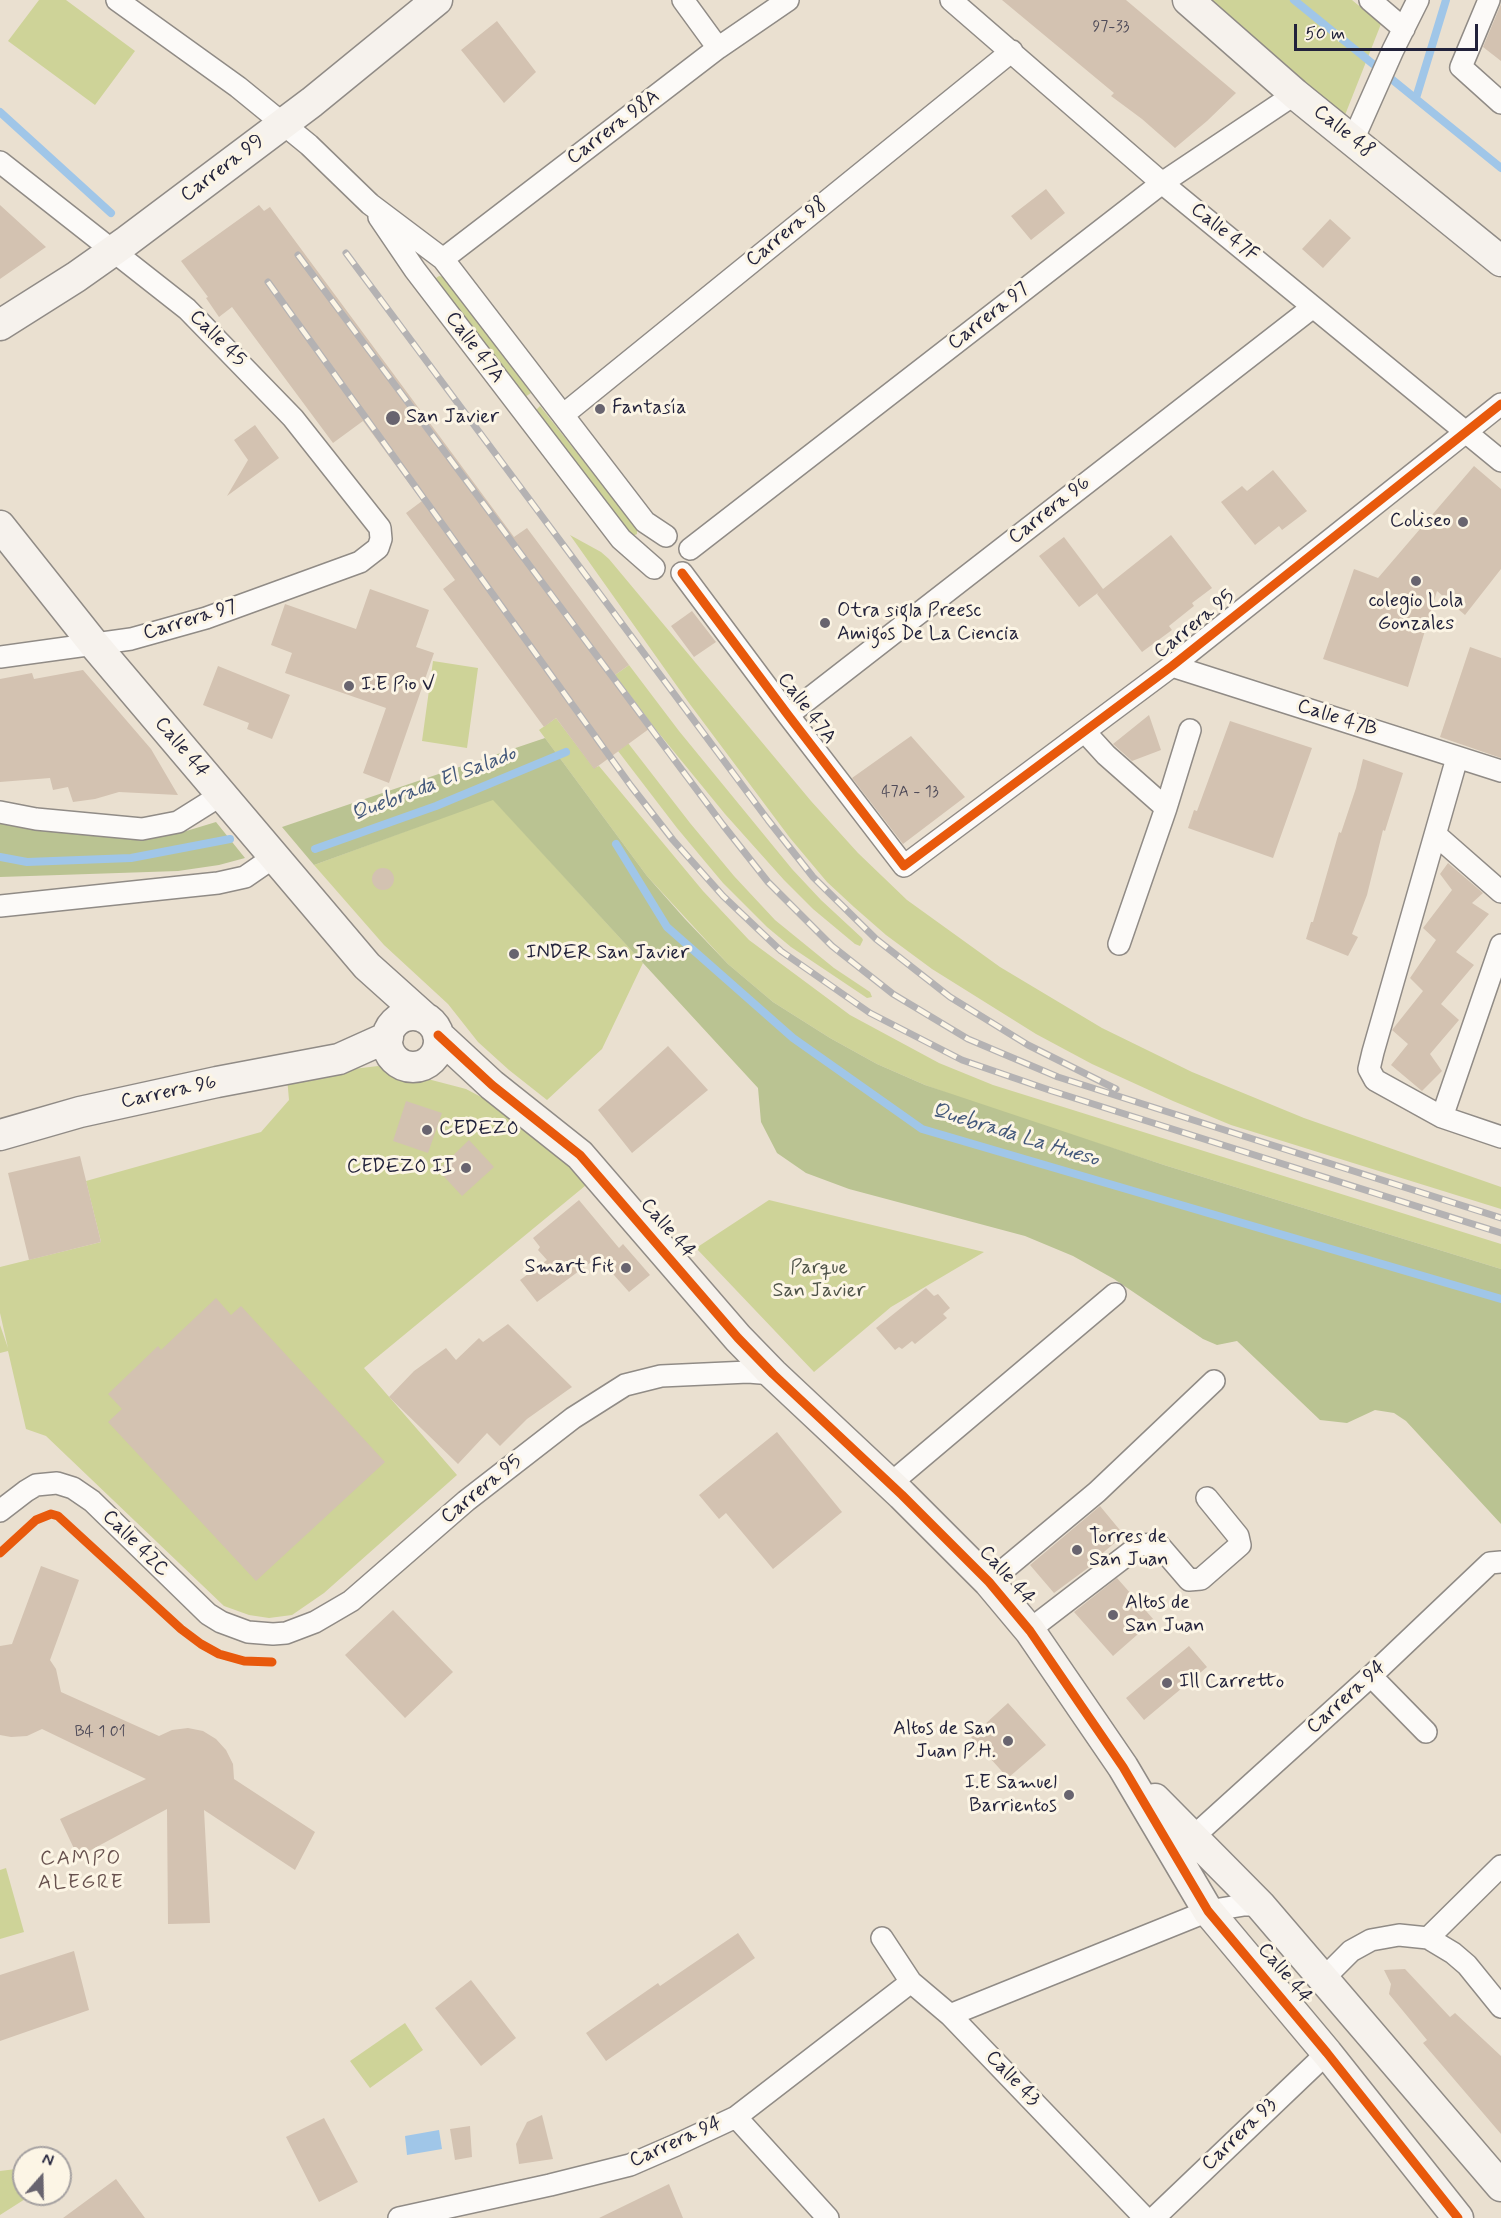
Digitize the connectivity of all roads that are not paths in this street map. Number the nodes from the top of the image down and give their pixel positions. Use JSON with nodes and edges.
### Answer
{"nodes":[{"id":1,"x":117,"y":0,"type":"edge"},
{"id":2,"x":437,"y":0,"type":"edge"},
{"id":3,"x":683,"y":0,"type":"edge"},
{"id":4,"x":788,"y":0,"type":"edge"},
{"id":5,"x":951,"y":0,"type":"edge"},
{"id":6,"x":1188,"y":0,"type":"edge"},
{"id":7,"x":1370,"y":0,"type":"edge"},
{"id":8,"x":1418,"y":0,"type":"edge"},
{"id":9,"x":1489,"y":0,"type":"edge"},
{"id":10,"x":1404,"y":29,"type":"junction"},
{"id":11,"x":718,"y":48,"type":"junction"},
{"id":12,"x":1012,"y":51,"type":"junction"},
{"id":13,"x":1295,"y":94,"type":"junction"},
{"id":14,"x":1501,"y":103,"type":"edge"},
{"id":15,"x":282,"y":123,"type":"junction"},
{"id":16,"x":1353,"y":140,"type":"junction"},
{"id":17,"x":0,"y":162,"type":"edge"},
{"id":18,"x":1162,"y":183,"type":"junction"},
{"id":19,"x":370,"y":204,"type":"junction"},
{"id":20,"x":114,"y":250,"type":"junction"},
{"id":21,"x":443,"y":259,"type":"junction"},
{"id":22,"x":1501,"y":261,"type":"edge"},
{"id":23,"x":1313,"y":307,"type":"junction"},
{"id":24,"x":0,"y":325,"type":"edge"},
{"id":25,"x":1501,"y":404,"type":"edge"},
{"id":26,"x":563,"y":415,"type":"junction"},
{"id":27,"x":1466,"y":431,"type":"junction"},
{"id":28,"x":1501,"y":461,"type":"edge"},
{"id":29,"x":0,"y":526,"type":"edge"},
{"id":30,"x":666,"y":536,"type":"junction"},
{"id":31,"x":690,"y":549,"type":"junction"},
{"id":32,"x":371,"y":555,"type":"joint"},
{"id":33,"x":654,"y":568,"type":"junction"},
{"id":34,"x":682,"y":573,"type":"junction"},
{"id":35,"x":93,"y":643,"type":"junction"},
{"id":36,"x":0,"y":657,"type":"edge"},
{"id":37,"x":1172,"y":666,"type":"junction"},
{"id":38,"x":788,"y":715,"type":"junction"},
{"id":39,"x":1190,"y":730,"type":"dead end"},
{"id":40,"x":1085,"y":732,"type":"junction"},
{"id":41,"x":1457,"y":758,"type":"junction"},
{"id":42,"x":1501,"y":771,"type":"edge"},
{"id":43,"x":221,"y":795,"type":"junction"},
{"id":44,"x":1166,"y":808,"type":"junction"},
{"id":45,"x":0,"y":812,"type":"edge"},
{"id":46,"x":1436,"y":835,"type":"junction"},
{"id":47,"x":274,"y":857,"type":"junction"},
{"id":48,"x":904,"y":866,"type":"joint"},
{"id":49,"x":1501,"y":892,"type":"edge"},
{"id":50,"x":0,"y":906,"type":"edge"},
{"id":51,"x":1119,"y":944,"type":"dead end"},
{"id":52,"x":1501,"y":945,"type":"edge"},
{"id":53,"x":367,"y":966,"type":"junction"},
{"id":54,"x":432,"y":1027,"type":"junction"},
{"id":55,"x":390,"y":1032,"type":"junction"},
{"id":56,"x":339,"y":1059,"type":"junction"},
{"id":57,"x":411,"y":1065,"type":"junction"},
{"id":58,"x":492,"y":1085,"type":"junction"},
{"id":59,"x":1442,"y":1117,"type":"junction"},
{"id":60,"x":0,"y":1135,"type":"edge"},
{"id":61,"x":1501,"y":1137,"type":"edge"},
{"id":62,"x":1115,"y":1294,"type":"dead end"},
{"id":63,"x":773,"y":1374,"type":"junction"},
{"id":64,"x":1214,"y":1381,"type":"dead end"},
{"id":65,"x":890,"y":1484,"type":"junction"},
{"id":66,"x":1207,"y":1498,"type":"dead end"},
{"id":67,"x":0,"y":1511,"type":"edge"},
{"id":68,"x":1501,"y":1562,"type":"edge"},
{"id":69,"x":989,"y":1582,"type":"junction"},
{"id":70,"x":208,"y":1614,"type":"joint"},
{"id":71,"x":1030,"y":1631,"type":"junction"},
{"id":72,"x":1371,"y":1676,"type":"junction"},
{"id":73,"x":1426,"y":1732,"type":"dead end"},
{"id":74,"x":1123,"y":1767,"type":"junction"},
{"id":75,"x":1192,"y":1837,"type":"junction"},
{"id":76,"x":1501,"y":1866,"type":"edge"},
{"id":77,"x":1260,"y":1905,"type":"junction"},
{"id":78,"x":1208,"y":1911,"type":"junction"},
{"id":79,"x":882,"y":1938,"type":"dead end"},
{"id":80,"x":1428,"y":1938,"type":"junction"},
{"id":81,"x":1323,"y":1979,"type":"junction"},
{"id":82,"x":912,"y":1982,"type":"junction"},
{"id":83,"x":1501,"y":2007,"type":"edge"},
{"id":84,"x":950,"y":2014,"type":"junction"},
{"id":85,"x":1327,"y":2053,"type":"junction"},
{"id":86,"x":736,"y":2116,"type":"junction"},
{"id":87,"x":1501,"y":2186,"type":"edge"},
{"id":88,"x":399,"y":2218,"type":"edge"},
{"id":89,"x":828,"y":2218,"type":"edge"},
{"id":90,"x":1145,"y":2218,"type":"edge"},
{"id":91,"x":1154,"y":2218,"type":"edge"},
{"id":92,"x":1458,"y":2218,"type":"edge"}],
"edges":[{"from":1,"to":15,"type":"street","name":"Calle 47A"},
{"from":2,"to":15,"type":"street","name":"Carrera 99"},
{"from":3,"to":11,"type":"street"},
{"from":4,"to":11,"type":"street","name":"Carrera 98A"},
{"from":5,"to":12,"type":"street","name":"Calle 47F"},
{"from":6,"to":13,"type":"street","name":"Calle 48"},
{"from":7,"to":10,"type":"street"},
{"from":8,"to":10,"type":"street"},
{"from":9,"to":14,"type":"street"},
{"from":10,"to":16,"type":"street"},
{"from":11,"to":21,"type":"street","name":"Carrera 98A"},
{"from":12,"to":18,"type":"street","name":"Calle 47F"},
{"from":12,"to":26,"type":"street","name":"Carrera 98"},
{"from":13,"to":16,"type":"street","name":"Calle 48"},
{"from":13,"to":18,"type":"street","name":"Carrera 97"},
{"from":15,"to":19,"type":"street","name":"Calle 47A"},
{"from":15,"to":20,"type":"street","name":"Carrera 99"},
{"from":16,"to":22,"type":"street","name":"Calle 48"},
{"from":17,"to":20,"type":"street","name":"Calle 45"},
{"from":18,"to":23,"type":"street","name":"Calle 47F"},
{"from":18,"to":31,"type":"street","name":"Carrera 97"},
{"from":19,"to":21,"type":"street","name":"Calle 47A"},
{"from":19,"to":33,"type":"street","name":"Calle 47A"},
{"from":20,"to":24,"type":"street","name":"Carrera 99"},
{"from":20,"to":32,"type":"street","name":"Calle 45"},
{"from":21,"to":26,"type":"street","name":"Calle 47A"},
{"from":23,"to":27,"type":"street","name":"Calle 47F"},
{"from":23,"to":38,"type":"street","name":"Carrera 96"},
{"from":25,"to":27,"type":"street","name":"Carrera 95"},
{"from":26,"to":30,"type":"street","name":"Calle 47A"},
{"from":27,"to":28,"type":"street","name":"Calle 47F"},
{"from":27,"to":37,"type":"street","name":"Carrera 95"},
{"from":29,"to":35,"type":"street","name":"Calle 44"},
{"from":30,"to":31,"type":"street"},
{"from":30,"to":33,"type":"street"},
{"from":31,"to":34,"type":"street"},
{"from":32,"to":35,"type":"street","name":"Carrera 97"},
{"from":33,"to":34,"type":"street"},
{"from":34,"to":38,"type":"street","name":"Calle 47A"},
{"from":35,"to":36,"type":"street","name":"Carrera 97"},
{"from":35,"to":43,"type":"street","name":"Calle 44"},
{"from":37,"to":40,"type":"street","name":"Carrera 95"},
{"from":37,"to":41,"type":"street","name":"Calle 47B"},
{"from":38,"to":48,"type":"street","name":"Calle 47A"},
{"from":39,"to":44,"type":"street"},
{"from":40,"to":44,"type":"street"},
{"from":40,"to":48,"type":"street","name":"Carrera 95"},
{"from":41,"to":42,"type":"street","name":"Calle 47B"},
{"from":41,"to":46,"type":"street"},
{"from":43,"to":45,"type":"street"},
{"from":43,"to":47,"type":"street","name":"Calle 44"},
{"from":44,"to":51,"type":"street"},
{"from":46,"to":49,"type":"street"},
{"from":46,"to":59,"type":"street"},
{"from":47,"to":50,"type":"street"},
{"from":47,"to":53,"type":"street","name":"Calle 44"},
{"from":52,"to":59,"type":"street"},
{"from":53,"to":54,"type":"street","name":"Calle 44"},
{"from":53,"to":55,"type":"street","name":"Calle 44"},
{"from":54,"to":55,"type":"street"},
{"from":54,"to":57,"type":"street"},
{"from":54,"to":58,"type":"street","name":"Calle 44"},
{"from":55,"to":56,"type":"street","name":"Carrera 96"},
{"from":55,"to":57,"type":"street"},
{"from":56,"to":57,"type":"street","name":"Carrera 96"},
{"from":56,"to":60,"type":"street","name":"Carrera 96"},
{"from":57,"to":58,"type":"street","name":"Calle 44"},
{"from":58,"to":63,"type":"street","name":"Calle 44"},
{"from":59,"to":61,"type":"street"},
{"from":62,"to":65,"type":"street"},
{"from":63,"to":65,"type":"street","name":"Calle 44"},
{"from":63,"to":70,"type":"street","name":"Carrera 95"},
{"from":64,"to":69,"type":"street"},
{"from":65,"to":69,"type":"street","name":"Calle 44"},
{"from":66,"to":71,"type":"street"},
{"from":67,"to":70,"type":"street","name":"Calle 42C"},
{"from":68,"to":72,"type":"street","name":"Carrera 94"},
{"from":69,"to":71,"type":"street","name":"Calle 44"},
{"from":71,"to":74,"type":"street","name":"Calle 44"},
{"from":72,"to":73,"type":"street"},
{"from":72,"to":75,"type":"street","name":"Carrera 94"},
{"from":74,"to":75,"type":"street","name":"Calle 44"},
{"from":74,"to":78,"type":"street","name":"Calle 44"},
{"from":75,"to":77,"type":"street","name":"Calle 44"},
{"from":76,"to":80,"type":"street"},
{"from":77,"to":78,"type":"street"},
{"from":77,"to":81,"type":"street","name":"Calle 44"},
{"from":78,"to":84,"type":"street"},
{"from":78,"to":85,"type":"street","name":"Calle 44"},
{"from":79,"to":82,"type":"street","name":"Calle 43"},
{"from":80,"to":81,"type":"street"},
{"from":80,"to":83,"type":"street"},
{"from":81,"to":87,"type":"street","name":"Calle 44"},
{"from":82,"to":84,"type":"street","name":"Calle 43"},
{"from":82,"to":86,"type":"street","name":"Carrera 94"},
{"from":84,"to":90,"type":"street","name":"Calle 43"},
{"from":85,"to":91,"type":"street","name":"Carrera 93"},
{"from":85,"to":92,"type":"street","name":"Calle 44"},
{"from":86,"to":88,"type":"street","name":"Carrera 94"},
{"from":86,"to":89,"type":"street"}]}
